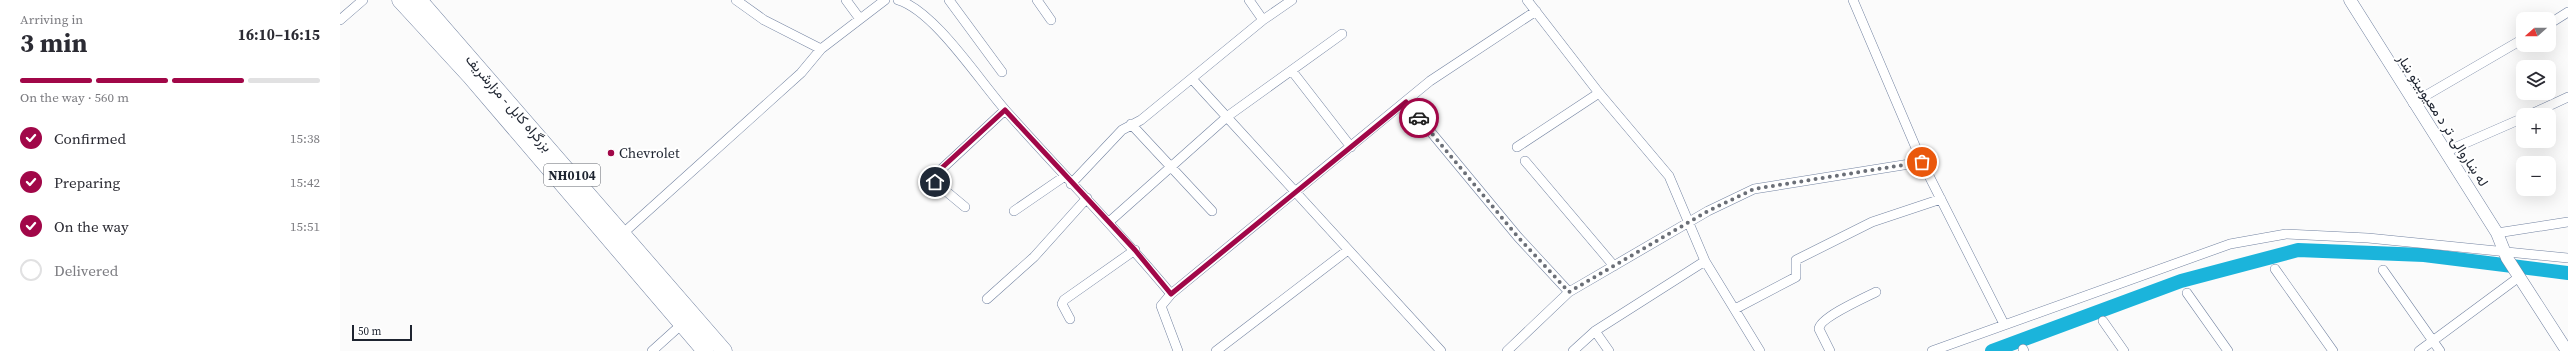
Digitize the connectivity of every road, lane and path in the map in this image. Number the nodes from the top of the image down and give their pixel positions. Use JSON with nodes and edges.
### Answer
{"nodes":[{"id":1,"x":363,"y":0,"type":"edge"},
{"id":2,"x":400,"y":0,"type":"edge"},
{"id":3,"x":419,"y":0,"type":"edge"},
{"id":4,"x":736,"y":0,"type":"edge"},
{"id":5,"x":846,"y":0,"type":"edge"},
{"id":6,"x":885,"y":0,"type":"edge"},
{"id":7,"x":898,"y":0,"type":"edge"},
{"id":8,"x":1037,"y":0,"type":"edge"},
{"id":9,"x":1249,"y":0,"type":"edge"},
{"id":10,"x":1292,"y":0,"type":"edge"},
{"id":11,"x":1527,"y":0,"type":"edge"},
{"id":12,"x":1854,"y":0,"type":"edge"},
{"id":13,"x":951,"y":1,"type":"edge"},
{"id":14,"x":2353,"y":1,"type":"edge"},
{"id":15,"x":1536,"y":11,"type":"junction"},
{"id":16,"x":2568,"y":12,"type":"edge"},
{"id":17,"x":860,"y":19,"type":"junction"},
{"id":18,"x":340,"y":20,"type":"edge"},
{"id":19,"x":1051,"y":20,"type":"dead end"},
{"id":20,"x":1263,"y":20,"type":"junction"},
{"id":21,"x":2556,"y":20,"type":"edge"},
{"id":22,"x":1342,"y":34,"type":"dead end"},
{"id":23,"x":2516,"y":43,"type":"edge"},
{"id":24,"x":821,"y":49,"type":"junction"},
{"id":25,"x":1292,"y":70,"type":"junction"},
{"id":26,"x":1002,"y":72,"type":"dead end"},
{"id":27,"x":1193,"y":80,"type":"junction"},
{"id":28,"x":1599,"y":93,"type":"junction"},
{"id":29,"x":2568,"y":97,"type":"edge"},
{"id":30,"x":1406,"y":102,"type":"junction"},
{"id":31,"x":2413,"y":103,"type":"junction"},
{"id":32,"x":2544,"y":108,"type":"edge"},
{"id":33,"x":1005,"y":110,"type":"junction"},
{"id":34,"x":1228,"y":116,"type":"junction"},
{"id":35,"x":2516,"y":121,"type":"edge"},
{"id":36,"x":1131,"y":124,"type":"junction"},
{"id":37,"x":1351,"y":147,"type":"junction"},
{"id":38,"x":1517,"y":147,"type":"dead end"},
{"id":39,"x":2445,"y":152,"type":"junction"},
{"id":40,"x":1525,"y":161,"type":"dead end"},
{"id":41,"x":1922,"y":162,"type":"junction"},
{"id":42,"x":1170,"y":166,"type":"junction"},
{"id":43,"x":1065,"y":176,"type":"junction"},
{"id":44,"x":1071,"y":184,"type":"junction"},
{"id":45,"x":1296,"y":193,"type":"junction"},
{"id":46,"x":1087,"y":198,"type":"junction"},
{"id":47,"x":1941,"y":199,"type":"junction"},
{"id":48,"x":964,"y":207,"type":"dead end"},
{"id":49,"x":1014,"y":211,"type":"dead end"},
{"id":50,"x":1212,"y":211,"type":"dead end"},
{"id":51,"x":1109,"y":222,"type":"junction"},
{"id":52,"x":2568,"y":222,"type":"edge"},
{"id":53,"x":1689,"y":223,"type":"junction"},
{"id":54,"x":2498,"y":233,"type":"junction"},
{"id":55,"x":617,"y":238,"type":"junction"},
{"id":56,"x":1135,"y":250,"type":"junction"},
{"id":57,"x":1348,"y":250,"type":"junction"},
{"id":58,"x":2506,"y":255,"type":"junction"},
{"id":59,"x":2568,"y":258,"type":"edge"},
{"id":60,"x":1705,"y":261,"type":"junction"},
{"id":61,"x":1614,"y":266,"type":"junction"},
{"id":62,"x":2275,"y":269,"type":"dead end"},
{"id":63,"x":2383,"y":270,"type":"dead end"},
{"id":64,"x":2517,"y":274,"type":"junction"},
{"id":65,"x":1569,"y":292,"type":"junction"},
{"id":66,"x":1876,"y":292,"type":"dead end"},
{"id":67,"x":2187,"y":293,"type":"dead end"},
{"id":68,"x":1171,"y":294,"type":"junction"},
{"id":69,"x":987,"y":299,"type":"dead end"},
{"id":70,"x":1735,"y":309,"type":"junction"},
{"id":71,"x":1070,"y":319,"type":"dead end"},
{"id":72,"x":2103,"y":321,"type":"dead end"},
{"id":73,"x":682,"y":324,"type":"junction"},
{"id":74,"x":2004,"y":324,"type":"junction"},
{"id":75,"x":1595,"y":331,"type":"junction"},
{"id":76,"x":2433,"y":341,"type":"junction"},
{"id":77,"x":652,"y":351,"type":"edge"},
{"id":78,"x":705,"y":351,"type":"edge"},
{"id":79,"x":724,"y":351,"type":"edge"},
{"id":80,"x":1178,"y":351,"type":"edge"},
{"id":81,"x":1216,"y":351,"type":"edge"},
{"id":82,"x":1441,"y":351,"type":"edge"},
{"id":83,"x":1507,"y":351,"type":"edge"},
{"id":84,"x":1573,"y":351,"type":"edge"},
{"id":85,"x":1609,"y":351,"type":"edge"},
{"id":86,"x":1760,"y":351,"type":"edge"},
{"id":87,"x":1830,"y":351,"type":"edge"},
{"id":88,"x":1932,"y":351,"type":"edge"},
{"id":89,"x":2124,"y":351,"type":"edge"},
{"id":90,"x":2228,"y":351,"type":"edge"},
{"id":91,"x":2333,"y":351,"type":"edge"},
{"id":92,"x":2419,"y":351,"type":"edge"},
{"id":93,"x":2440,"y":351,"type":"edge"},
{"id":94,"x":2567,"y":351,"type":"edge"}],
"edges":[{"from":1,"to":18,"type":"street"},
{"from":2,"to":55,"type":"highway","name":"بزرگراه کابل - مزارشریف","number":"NH0104"},
{"from":3,"to":55,"type":"highway","name":"بزرگراه کابل - مزارشریف","number":"NH0104"},
{"from":4,"to":24,"type":"street"},
{"from":5,"to":17,"type":"street"},
{"from":6,"to":17,"type":"street"},
{"from":7,"to":33,"type":"street"},
{"from":8,"to":19,"type":"street"},
{"from":9,"to":20,"type":"street"},
{"from":10,"to":20,"type":"street"},
{"from":11,"to":15,"type":"street"},
{"from":12,"to":41,"type":"street"},
{"from":13,"to":26,"type":"street"},
{"from":14,"to":31,"type":"street","name":"له ښاروالۍ تر د معیوبیتو ښار"},
{"from":15,"to":28,"type":"street"},
{"from":15,"to":30,"type":"street"},
{"from":16,"to":21,"type":"street"},
{"from":17,"to":24,"type":"street"},
{"from":20,"to":27,"type":"street"},
{"from":22,"to":25,"type":"street"},
{"from":23,"to":31,"type":"street"},
{"from":24,"to":55,"type":"street"},
{"from":25,"to":34,"type":"street"},
{"from":25,"to":37,"type":"street"},
{"from":27,"to":34,"type":"street"},
{"from":27,"to":36,"type":"street"},
{"from":28,"to":38,"type":"street"},
{"from":28,"to":53,"type":"street"},
{"from":29,"to":32,"type":"street"},
{"from":30,"to":37,"type":"street"},
{"from":30,"to":65,"type":"street"},
{"from":31,"to":39,"type":"street","name":"له ښاروالۍ تر د معیوبیتو ښار"},
{"from":33,"to":43,"type":"street"},
{"from":33,"to":48,"type":"street"},
{"from":34,"to":42,"type":"street"},
{"from":34,"to":45,"type":"street"},
{"from":35,"to":39,"type":"street"},
{"from":36,"to":42,"type":"street"},
{"from":36,"to":44,"type":"street"},
{"from":37,"to":45,"type":"street"},
{"from":39,"to":54,"type":"street","name":"له ښاروالۍ تر د معیوبیتو ښار"},
{"from":40,"to":61,"type":"street"},
{"from":41,"to":47,"type":"street"},
{"from":41,"to":53,"type":"street"},
{"from":42,"to":50,"type":"street"},
{"from":42,"to":51,"type":"street"},
{"from":43,"to":44,"type":"street"},
{"from":43,"to":49,"type":"street"},
{"from":44,"to":46,"type":"street"},
{"from":45,"to":57,"type":"street"},
{"from":45,"to":68,"type":"street"},
{"from":46,"to":51,"type":"street"},
{"from":46,"to":69,"type":"street"},
{"from":47,"to":70,"type":"street"},
{"from":47,"to":74,"type":"street"},
{"from":51,"to":56,"type":"street"},
{"from":52,"to":54,"type":"street"},
{"from":53,"to":60,"type":"street"},
{"from":53,"to":61,"type":"street"},
{"from":54,"to":58,"type":"street","name":"له ښاروالۍ تر د معیوبیتو ښار"},
{"from":55,"to":73,"type":"highway","name":"بزرگراه کابل - مزارشریف","number":"NH0104"},
{"from":55,"to":79,"type":"highway","name":"بزرگراه کابل - مزارشریف","number":"NH0104"},
{"from":56,"to":68,"type":"street"},
{"from":56,"to":71,"type":"street"},
{"from":57,"to":81,"type":"street"},
{"from":57,"to":82,"type":"street"},
{"from":58,"to":59,"type":"street"},
{"from":58,"to":64,"type":"street","name":"له ښاروالۍ تر د معیوبیتو ښار"},
{"from":58,"to":74,"type":"street"},
{"from":60,"to":70,"type":"street"},
{"from":60,"to":75,"type":"street"},
{"from":61,"to":65,"type":"street"},
{"from":62,"to":91,"type":"street"},
{"from":63,"to":76,"type":"street"},
{"from":64,"to":76,"type":"street"},
{"from":64,"to":94,"type":"street","name":"له ښاروالۍ تر د معیوبیتو ښار"},
{"from":65,"to":83,"type":"street"},
{"from":66,"to":87,"type":"street"},
{"from":67,"to":90,"type":"street"},
{"from":68,"to":80,"type":"street"},
{"from":70,"to":86,"type":"street"},
{"from":72,"to":89,"type":"street"},
{"from":73,"to":77,"type":"street"},
{"from":73,"to":78,"type":"highway","name":"بزرگراه کابل - مزارشریف","number":"NH0104"},
{"from":74,"to":88,"type":"street"},
{"from":75,"to":84,"type":"street"},
{"from":75,"to":85,"type":"street"},
{"from":76,"to":92,"type":"street"},
{"from":76,"to":93,"type":"street"}]}
